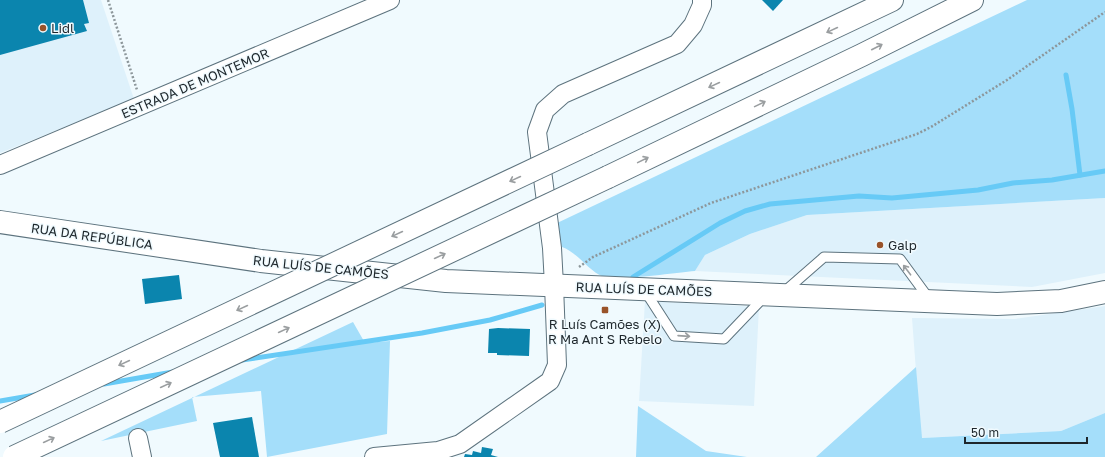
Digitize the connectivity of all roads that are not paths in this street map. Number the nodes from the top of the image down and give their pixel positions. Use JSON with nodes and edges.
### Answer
{"nodes":[{"id":1,"x":390,"y":0,"type":"edge"},
{"id":2,"x":702,"y":0,"type":"edge"},
{"id":3,"x":892,"y":0,"type":"edge"},
{"id":4,"x":972,"y":0,"type":"edge"},
{"id":5,"x":0,"y":165,"type":"edge"},
{"id":6,"x":2,"y":224,"type":"edge"},
{"id":7,"x":185,"y":250,"type":"joint"},
{"id":8,"x":554,"y":285,"type":"junction"},
{"id":9,"x":643,"y":288,"type":"junction"},
{"id":10,"x":1105,"y":292,"type":"edge"},
{"id":11,"x":774,"y":294,"type":"junction"},
{"id":12,"x":931,"y":301,"type":"junction"},
{"id":13,"x":0,"y":422,"type":"edge"},
{"id":14,"x":138,"y":438,"type":"dead end"},
{"id":15,"x":14,"y":457,"type":"edge"},
{"id":16,"x":142,"y":457,"type":"edge"},
{"id":17,"x":374,"y":457,"type":"edge"}],
"edges":[{"from":1,"to":5,"type":"street","name":"ESTRADA DE MONTEMOR"},
{"from":2,"to":8,"type":"street"},
{"from":3,"to":13,"type":"main road","one_way":true,"bridge":true},
{"from":15,"to":4,"type":"main road","one_way":true,"bridge":true},
{"from":6,"to":7,"type":"main road","name":"RUA DA REPÚBLICA"},
{"from":7,"to":8,"type":"main road","name":"RUA LUÍS DE CAMÕES"},
{"from":8,"to":9,"type":"main road","name":"RUA LUÍS DE CAMÕES"},
{"from":8,"to":17,"type":"street"},
{"from":9,"to":11,"type":"main road","name":"RUA LUÍS DE CAMÕES"},
{"from":9,"to":11,"type":"lane","one_way":true},
{"from":10,"to":12,"type":"main road","name":"RUA LUÍS DE CAMÕES"},
{"from":11,"to":12,"type":"main road","name":"RUA LUÍS DE CAMÕES"},
{"from":12,"to":11,"type":"lane","one_way":true},
{"from":14,"to":16,"type":"street"}]}
